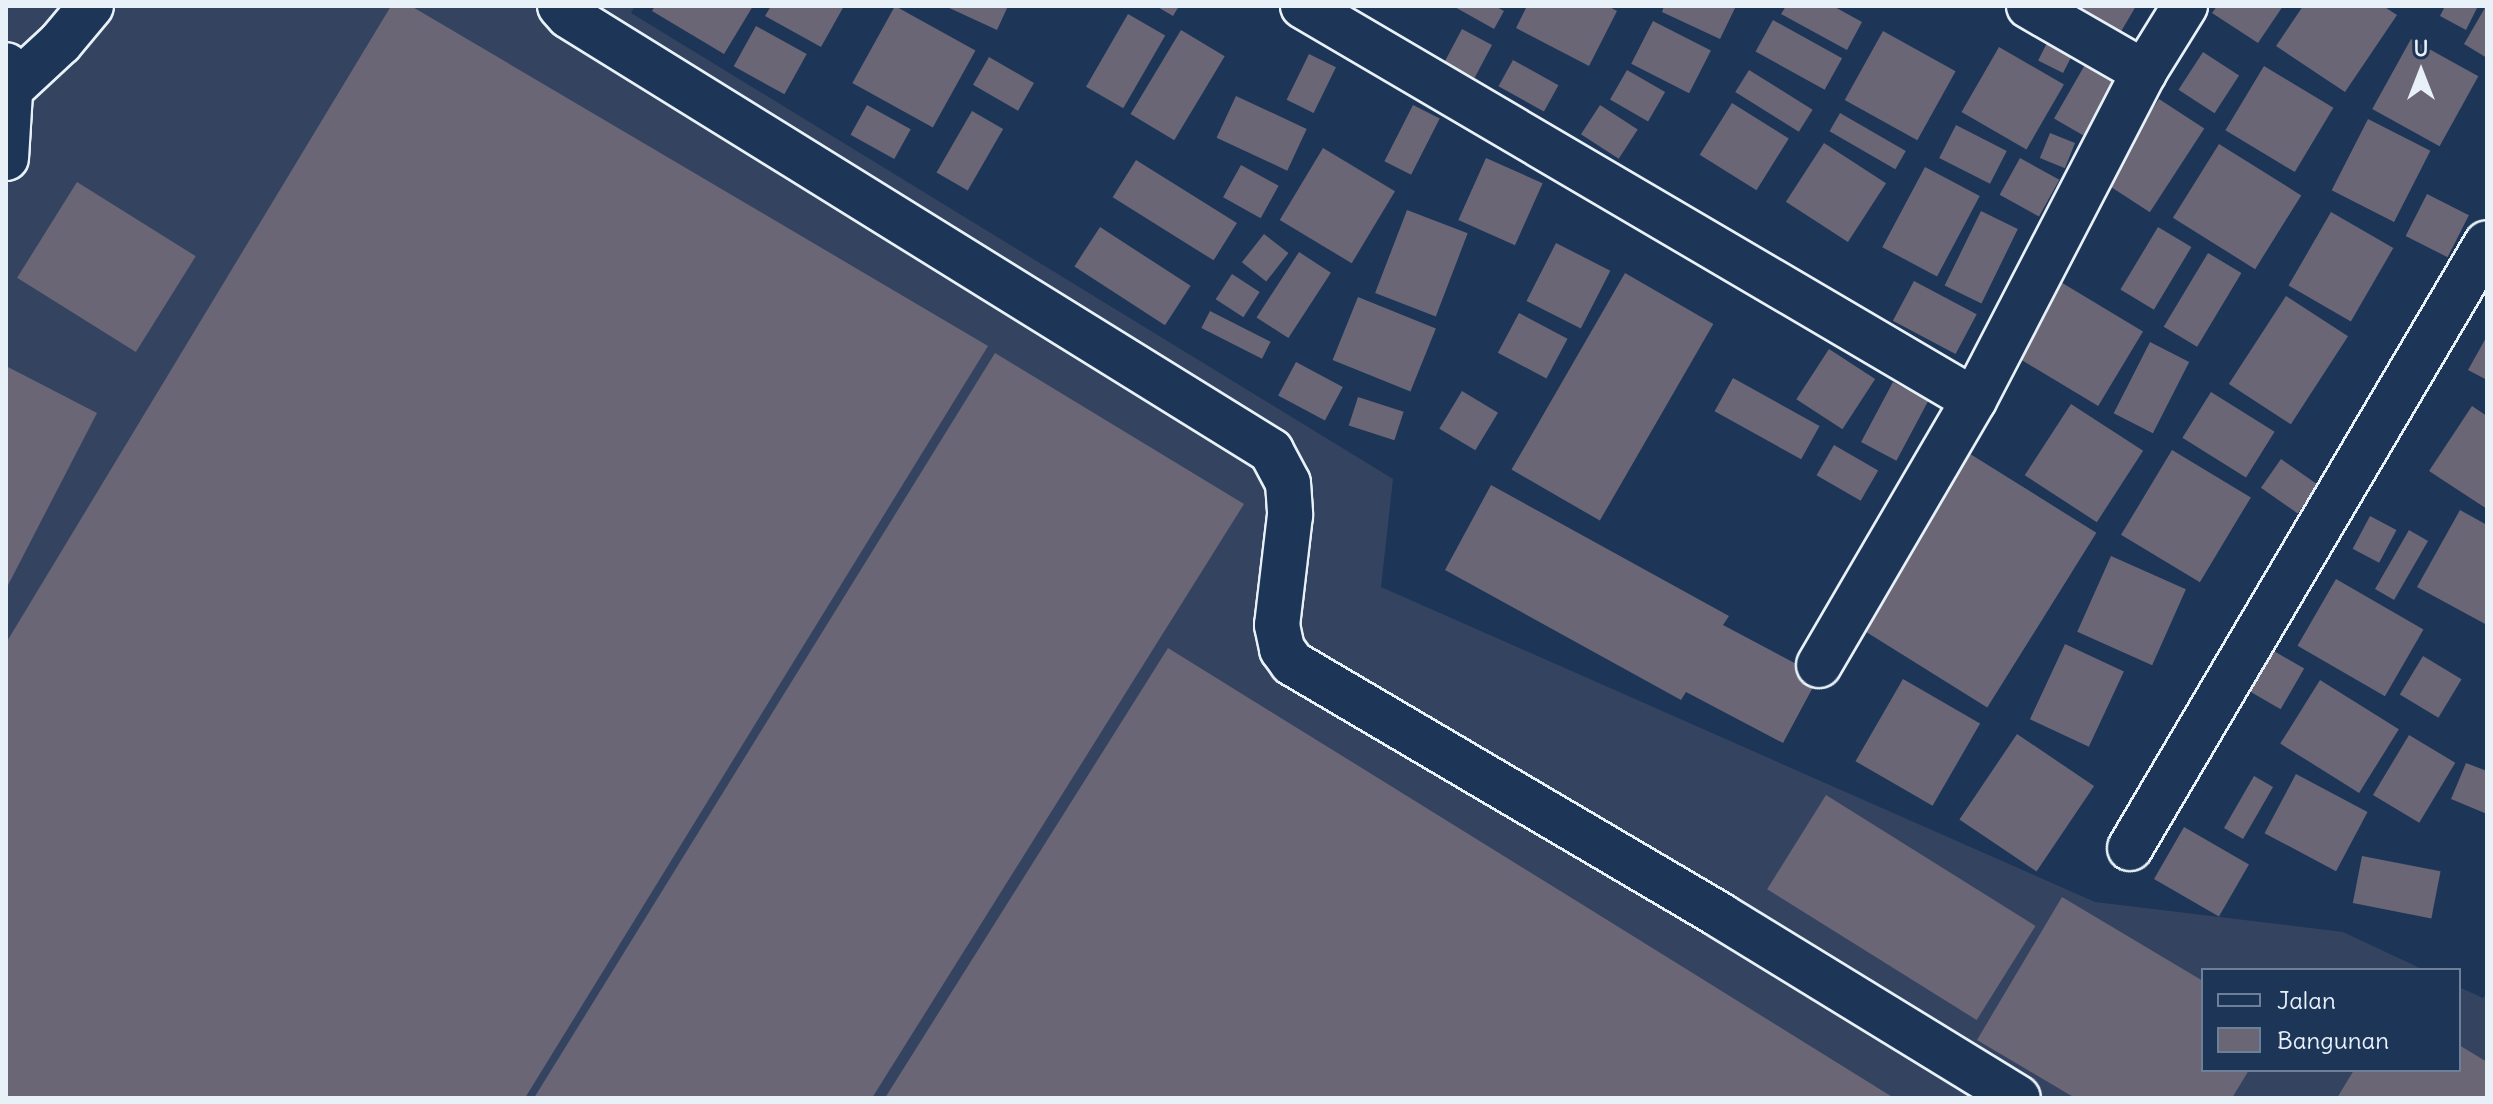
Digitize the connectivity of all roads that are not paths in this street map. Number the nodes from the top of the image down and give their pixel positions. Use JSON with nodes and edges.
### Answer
{"nodes":[{"id":1,"x":91,"y":6,"type":"edge"},
{"id":2,"x":560,"y":6,"type":"edge"},
{"id":3,"x":1303,"y":6,"type":"edge"},
{"id":4,"x":2029,"y":6,"type":"edge"},
{"id":5,"x":2185,"y":6,"type":"edge"},
{"id":6,"x":6,"y":41,"type":"edge"},
{"id":7,"x":60,"y":43,"type":"junction"},
{"id":8,"x":2144,"y":72,"type":"junction"},
{"id":9,"x":7,"y":82,"type":"edge"},
{"id":10,"x":6,"y":158,"type":"edge"},
{"id":11,"x":2487,"y":243,"type":"edge"},
{"id":12,"x":1974,"y":400,"type":"junction"},
{"id":13,"x":1819,"y":665,"type":"dead end"},
{"id":14,"x":2130,"y":848,"type":"dead end"},
{"id":15,"x":2018,"y":1098,"type":"edge"}],
"edges":[{"from":1,"to":7,"type":"street"},
{"from":2,"to":15,"type":"street"},
{"from":3,"to":12,"type":"street"},
{"from":4,"to":8,"type":"street"},
{"from":5,"to":8,"type":"street"},
{"from":6,"to":7,"type":"street"},
{"from":7,"to":9,"type":"street"},
{"from":8,"to":12,"type":"street"},
{"from":9,"to":10,"type":"street"},
{"from":11,"to":14,"type":"street"},
{"from":12,"to":13,"type":"street"}]}
